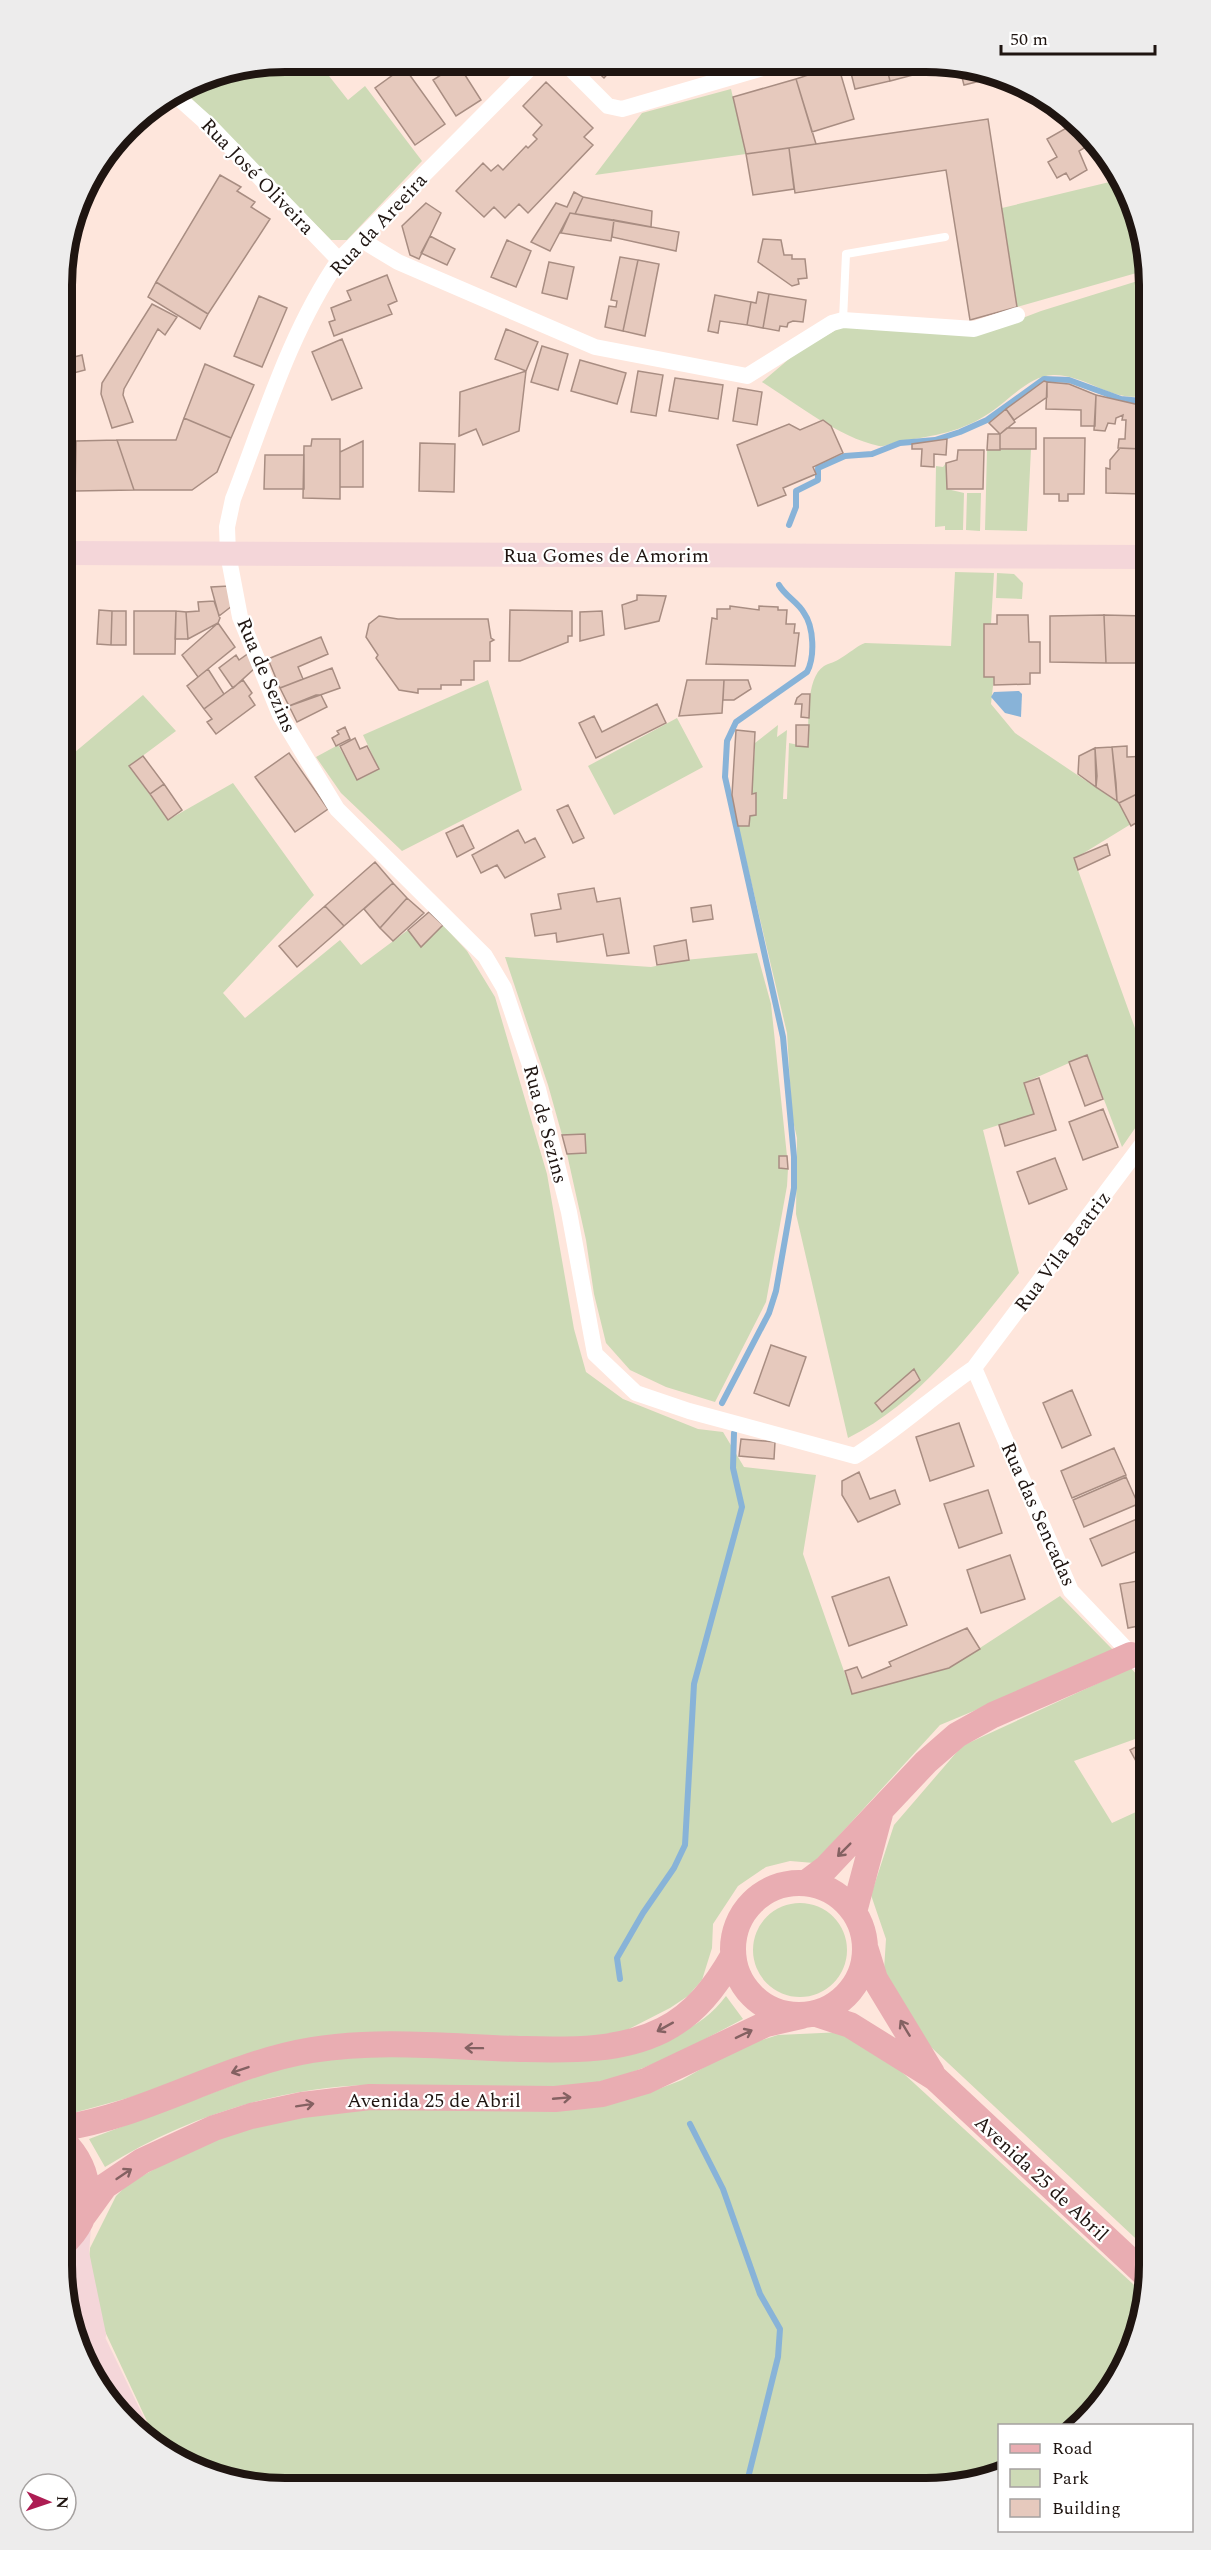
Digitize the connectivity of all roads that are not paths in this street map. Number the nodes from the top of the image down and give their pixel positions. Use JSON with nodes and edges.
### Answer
{"nodes":[{"id":1,"x":526,"y":72,"type":"edge"},
{"id":2,"x":574,"y":72,"type":"edge"},
{"id":3,"x":746,"y":72,"type":"edge"},
{"id":4,"x":181,"y":100,"type":"edge"},
{"id":5,"x":945,"y":237,"type":"dead end"},
{"id":6,"x":360,"y":239,"type":"junction"},
{"id":7,"x":339,"y":260,"type":"junction"},
{"id":8,"x":1017,"y":315,"type":"dead end"},
{"id":9,"x":843,"y":320,"type":"junction"},
{"id":10,"x":72,"y":553,"type":"edge"},
{"id":11,"x":228,"y":554,"type":"junction"},
{"id":12,"x":1139,"y":557,"type":"edge"},
{"id":13,"x":1139,"y":1148,"type":"edge"},
{"id":14,"x":974,"y":1368,"type":"junction"},
{"id":15,"x":1139,"y":1651,"type":"edge"},
{"id":16,"x":1139,"y":1652,"type":"edge"},
{"id":17,"x":880,"y":1813,"type":"junction"},
{"id":18,"x":806,"y":1883,"type":"junction"},
{"id":19,"x":854,"y":1912,"type":"junction"},
{"id":20,"x":865,"y":1948,"type":"junction"},
{"id":21,"x":733,"y":1956,"type":"junction"},
{"id":22,"x":808,"y":2015,"type":"junction"},
{"id":23,"x":935,"y":2078,"type":"junction"},
{"id":24,"x":72,"y":2126,"type":"edge"},
{"id":25,"x":72,"y":2151,"type":"edge"},
{"id":26,"x":81,"y":2221,"type":"junction"},
{"id":27,"x":72,"y":2232,"type":"edge"},
{"id":28,"x":1139,"y":2269,"type":"edge"},
{"id":29,"x":79,"y":2321,"type":"edge"},
{"id":30,"x":95,"y":2344,"type":"junction"},
{"id":31,"x":124,"y":2404,"type":"edge"}],
"edges":[{"from":1,"to":6,"type":"street","name":"Rua da Areeira"},
{"from":2,"to":3,"type":"street"},
{"from":4,"to":7,"type":"street","name":"Rua José Oliveira"},
{"from":5,"to":9,"type":"lane"},
{"from":6,"to":7,"type":"street","name":"Rua da Areeira"},
{"from":6,"to":9,"type":"street"},
{"from":7,"to":11,"type":"street","name":"Rua da Areeira"},
{"from":8,"to":9,"type":"street"},
{"from":10,"to":11,"type":"main road","name":"Rua Gomes de Amorim"},
{"from":11,"to":12,"type":"main road","name":"Rua Gomes de Amorim"},
{"from":11,"to":14,"type":"street","name":"Rua de Sezins"},
{"from":13,"to":14,"type":"street","name":"Rua Vila Beatriz"},
{"from":14,"to":15,"type":"street","name":"Rua das Sencadas"},
{"from":16,"to":17,"type":"main road"},
{"from":17,"to":18,"type":"main road","one_way":true},
{"from":17,"to":19,"type":"main road"},
{"from":18,"to":19,"type":"main road","name":"Avenida 25 de Abril"},
{"from":18,"to":21,"type":"main road","name":"Avenida 25 de Abril"},
{"from":19,"to":20,"type":"main road","name":"Avenida 25 de Abril"},
{"from":20,"to":22,"type":"main road","name":"Avenida 25 de Abril"},
{"from":23,"to":20,"type":"main road","name":"Avenida 25 de Abril","one_way":true},
{"from":21,"to":22,"type":"main road","name":"Avenida 25 de Abril"},
{"from":21,"to":24,"type":"main road","name":"Avenida 25 de Abril","one_way":true},
{"from":22,"to":23,"type":"main road","name":"Avenida 25 de Abril"},
{"from":26,"to":22,"type":"main road","name":"Avenida 25 de Abril","one_way":true},
{"from":23,"to":28,"type":"main road","name":"Avenida 25 de Abril"},
{"from":25,"to":26,"type":"main road"},
{"from":26,"to":27,"type":"main road","name":"Avenida 25 de Abril"},
{"from":26,"to":30,"type":"main road"},
{"from":29,"to":30,"type":"main road"},
{"from":30,"to":31,"type":"main road"}]}
